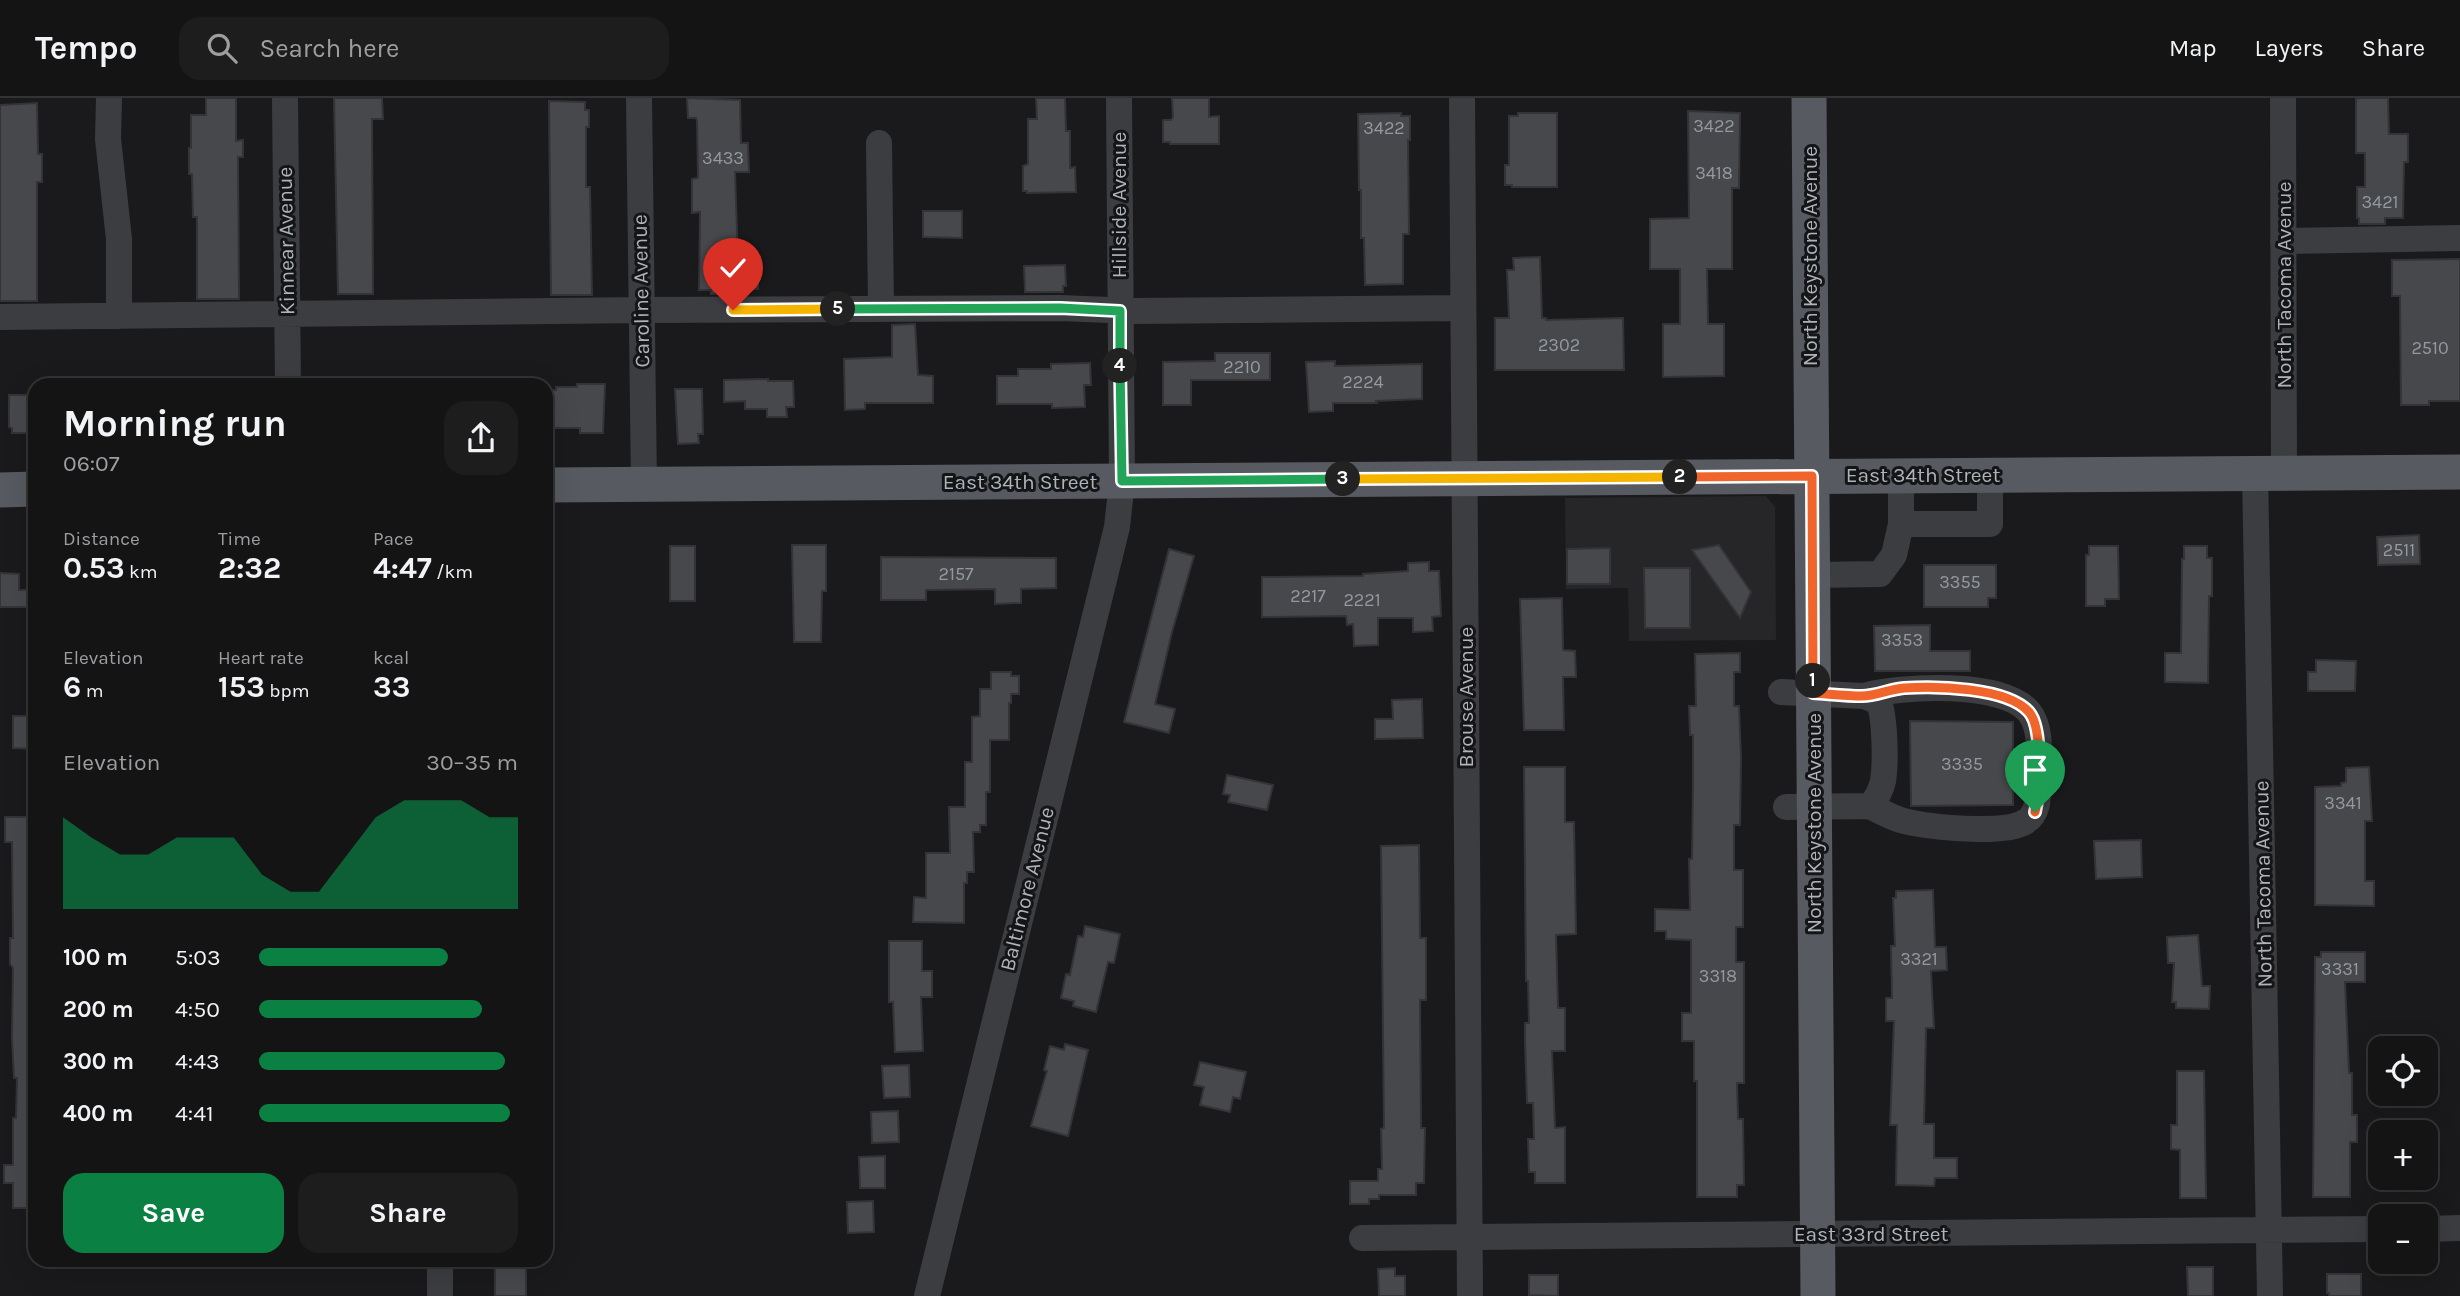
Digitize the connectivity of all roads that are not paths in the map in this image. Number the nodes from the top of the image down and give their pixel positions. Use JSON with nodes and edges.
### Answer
{"nodes":[{"id":1,"x":109,"y":98,"type":"edge"},
{"id":2,"x":285,"y":98,"type":"edge"},
{"id":3,"x":639,"y":98,"type":"edge"},
{"id":4,"x":1119,"y":98,"type":"edge"},
{"id":5,"x":1462,"y":98,"type":"edge"},
{"id":6,"x":1809,"y":98,"type":"edge"},
{"id":7,"x":2283,"y":98,"type":"edge"},
{"id":8,"x":879,"y":143,"type":"dead end"},
{"id":9,"x":2460,"y":239,"type":"edge"},
{"id":10,"x":2283,"y":241,"type":"junction"},
{"id":11,"x":1463,"y":308,"type":"junction"},
{"id":12,"x":881,"y":309,"type":"junction"},
{"id":13,"x":642,"y":310,"type":"junction"},
{"id":14,"x":1120,"y":311,"type":"junction"},
{"id":15,"x":287,"y":315,"type":"junction"},
{"id":16,"x":119,"y":316,"type":"junction"},
{"id":17,"x":0,"y":317,"type":"edge"},
{"id":18,"x":288,"y":378,"type":"edge"},
{"id":19,"x":2269,"y":472,"type":"junction"},
{"id":20,"x":2460,"y":472,"type":"edge"},
{"id":21,"x":1901,"y":475,"type":"junction"},
{"id":22,"x":1990,"y":475,"type":"junction"},
{"id":23,"x":1812,"y":476,"type":"junction"},
{"id":24,"x":1465,"y":478,"type":"junction"},
{"id":25,"x":1122,"y":481,"type":"junction"},
{"id":26,"x":553,"y":485,"type":"edge"},
{"id":27,"x":644,"y":485,"type":"junction"},
{"id":28,"x":28,"y":489,"type":"edge"},
{"id":29,"x":0,"y":490,"type":"edge"},
{"id":30,"x":1901,"y":524,"type":"junction"},
{"id":31,"x":1812,"y":575,"type":"junction"},
{"id":32,"x":1797,"y":693,"type":"junction"},
{"id":33,"x":1864,"y":696,"type":"junction"},
{"id":34,"x":1800,"y":806,"type":"junction"},
{"id":35,"x":1870,"y":806,"type":"junction"},
{"id":36,"x":2460,"y":1228,"type":"edge"},
{"id":37,"x":2368,"y":1229,"type":"edge"},
{"id":38,"x":2438,"y":1229,"type":"edge"},
{"id":39,"x":2270,"y":1230,"type":"junction"},
{"id":40,"x":1817,"y":1234,"type":"junction"},
{"id":41,"x":1470,"y":1237,"type":"junction"},
{"id":42,"x":1363,"y":1238,"type":"dead end"},
{"id":43,"x":440,"y":1267,"type":"edge"},
{"id":44,"x":440,"y":1296,"type":"edge"},
{"id":45,"x":927,"y":1296,"type":"edge"},
{"id":46,"x":1470,"y":1296,"type":"edge"},
{"id":47,"x":1818,"y":1296,"type":"edge"},
{"id":48,"x":2270,"y":1296,"type":"edge"}],
"edges":[{"from":1,"to":16,"type":"street"},
{"from":2,"to":15,"type":"street","name":"Kinnear Avenue"},
{"from":3,"to":13,"type":"street","name":"Caroline Avenue"},
{"from":4,"to":14,"type":"street","name":"Hillside Avenue"},
{"from":5,"to":11,"type":"street","name":"Brouse Avenue"},
{"from":6,"to":23,"type":"main road","name":"North Keystone Avenue"},
{"from":7,"to":10,"type":"street","name":"North Tacoma Avenue"},
{"from":8,"to":12,"type":"street"},
{"from":9,"to":10,"type":"street"},
{"from":10,"to":19,"type":"street","name":"North Tacoma Avenue"},
{"from":11,"to":14,"type":"street"},
{"from":11,"to":24,"type":"street","name":"Brouse Avenue"},
{"from":12,"to":13,"type":"street"},
{"from":12,"to":14,"type":"street"},
{"from":13,"to":15,"type":"street"},
{"from":13,"to":27,"type":"street","name":"Caroline Avenue"},
{"from":14,"to":25,"type":"street","name":"Hillside Avenue"},
{"from":15,"to":16,"type":"street"},
{"from":15,"to":18,"type":"street","name":"Kinnear Avenue"},
{"from":16,"to":17,"type":"street"},
{"from":19,"to":20,"type":"main road","name":"East 34th Street"},
{"from":19,"to":22,"type":"main road","name":"East 34th Street"},
{"from":19,"to":39,"type":"street","name":"North Tacoma Avenue"},
{"from":21,"to":22,"type":"main road","name":"East 34th Street"},
{"from":21,"to":23,"type":"main road","name":"East 34th Street"},
{"from":21,"to":30,"type":"street"},
{"from":22,"to":30,"type":"street"},
{"from":23,"to":24,"type":"main road","name":"East 34th Street"},
{"from":23,"to":31,"type":"main road","name":"North Keystone Avenue"},
{"from":24,"to":25,"type":"main road","name":"East 34th Street"},
{"from":24,"to":41,"type":"street","name":"Brouse Avenue"},
{"from":25,"to":27,"type":"main road","name":"East 34th Street"},
{"from":25,"to":45,"type":"street","name":"Baltimore Avenue"},
{"from":26,"to":27,"type":"main road","name":"East 34th Street"},
{"from":28,"to":29,"type":"main road"},
{"from":30,"to":31,"type":"street"},
{"from":31,"to":32,"type":"main road","name":"North Keystone Avenue"},
{"from":32,"to":33,"type":"street"},
{"from":32,"to":34,"type":"main road","name":"North Keystone Avenue"},
{"from":33,"to":35,"type":"street"},
{"from":33,"to":35,"type":"street"},
{"from":34,"to":35,"type":"street"},
{"from":34,"to":40,"type":"main road","name":"North Keystone Avenue"},
{"from":36,"to":38,"type":"street"},
{"from":37,"to":39,"type":"street","name":"East 33rd Street"},
{"from":39,"to":40,"type":"street","name":"East 33rd Street"},
{"from":39,"to":48,"type":"street","name":"North Tacoma Avenue"},
{"from":40,"to":41,"type":"street","name":"East 33rd Street"},
{"from":40,"to":47,"type":"main road","name":"North Keystone Avenue"},
{"from":41,"to":42,"type":"street","name":"East 33rd Street"},
{"from":41,"to":46,"type":"street","name":"Brouse Avenue"},
{"from":43,"to":44,"type":"street"}]}
